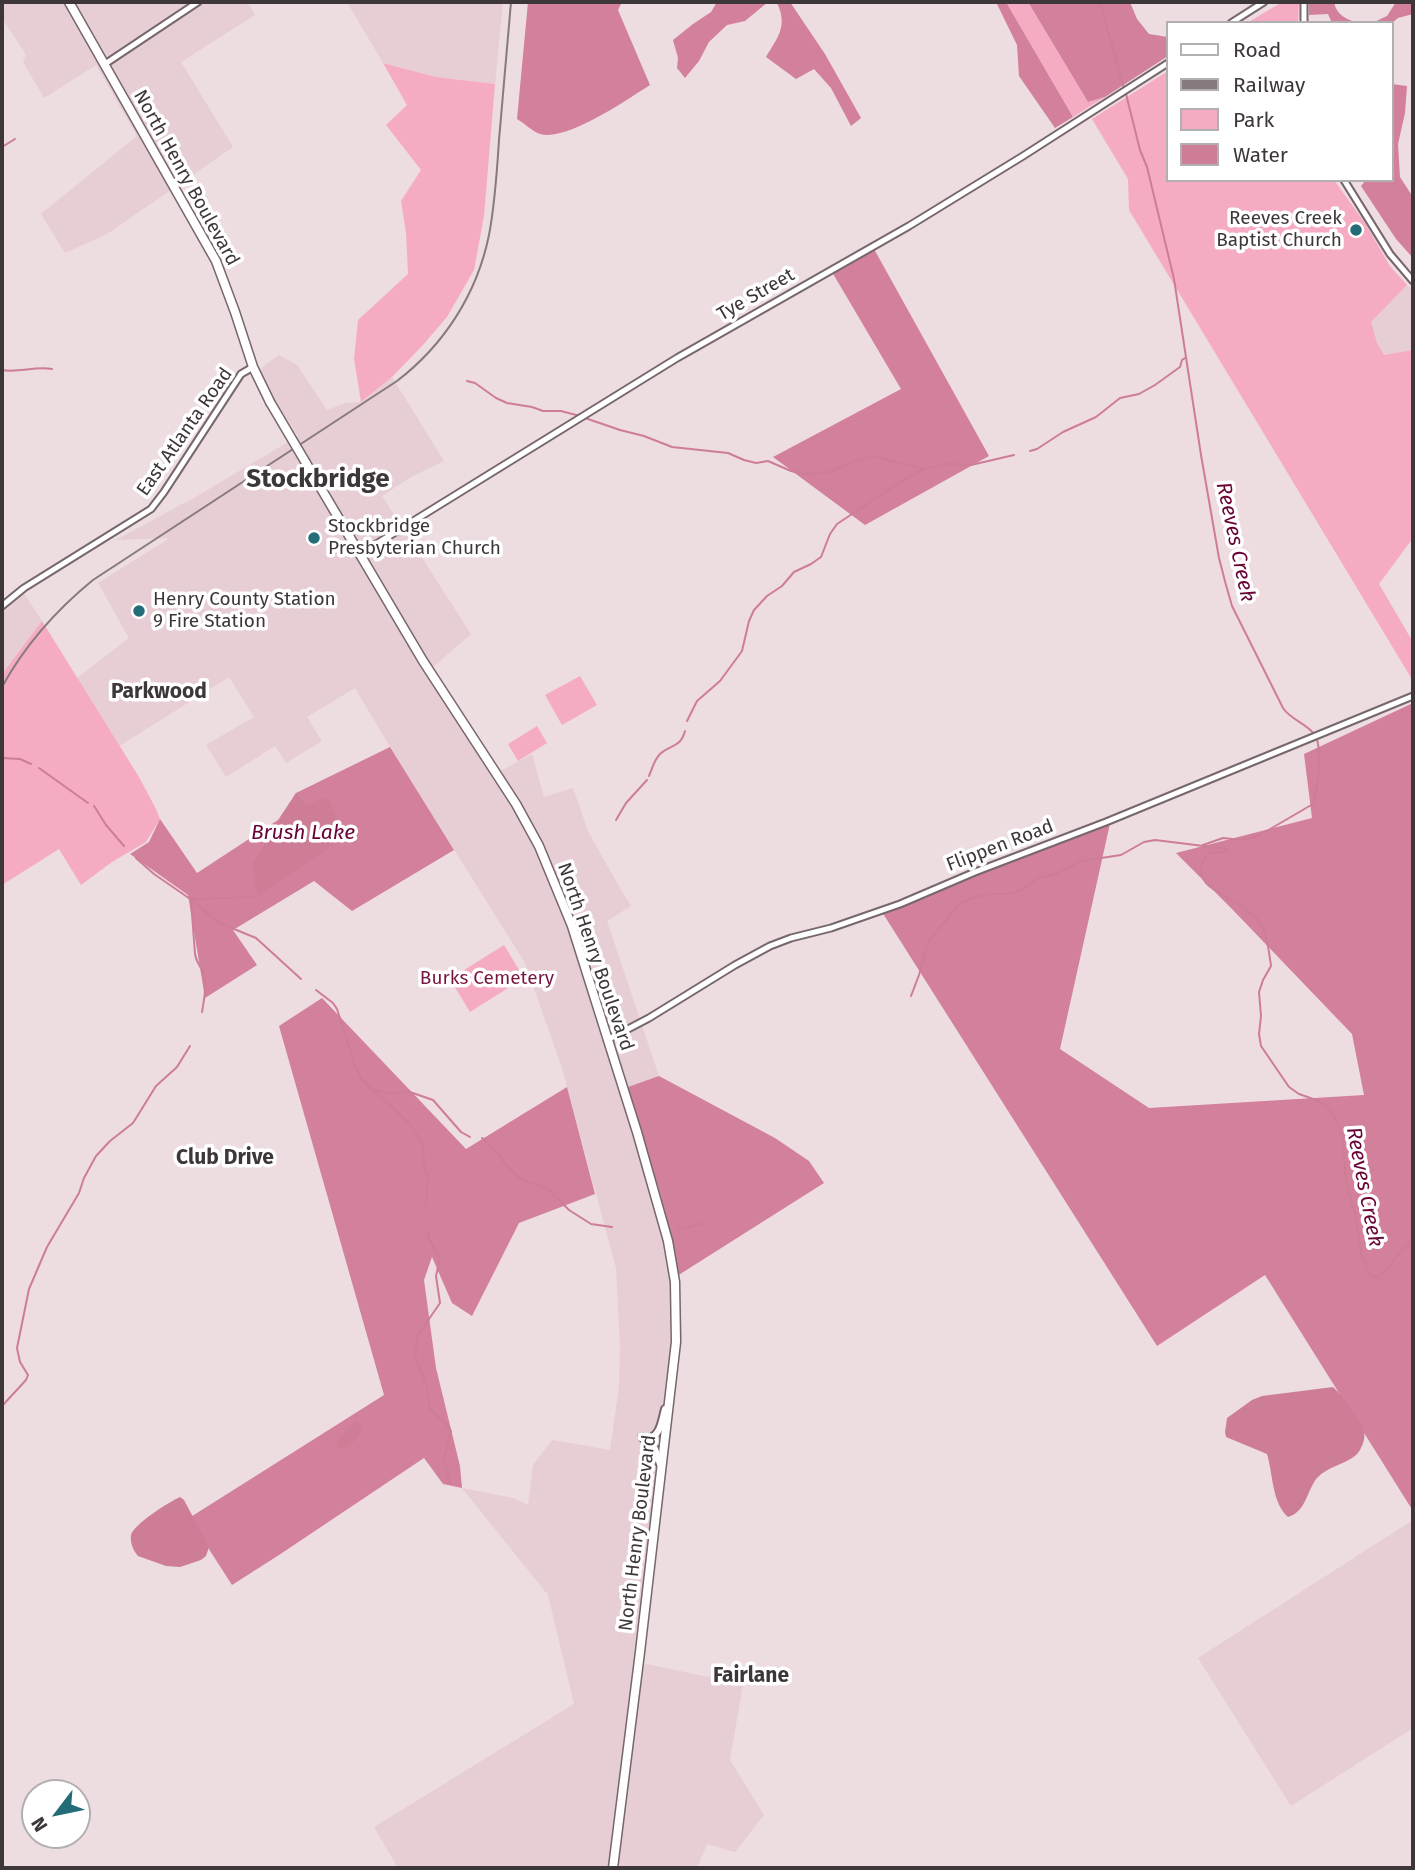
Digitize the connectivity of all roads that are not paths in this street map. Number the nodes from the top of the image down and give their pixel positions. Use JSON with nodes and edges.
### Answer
{"nodes":[{"id":1,"x":69,"y":2,"type":"edge"},
{"id":2,"x":198,"y":2,"type":"edge"},
{"id":3,"x":1264,"y":2,"type":"edge"},
{"id":4,"x":1304,"y":2,"type":"edge"},
{"id":5,"x":1234,"y":21,"type":"edge"},
{"id":6,"x":1304,"y":21,"type":"edge"},
{"id":7,"x":104,"y":64,"type":"junction"},
{"id":8,"x":1166,"y":64,"type":"edge"},
{"id":9,"x":1345,"y":182,"type":"edge"},
{"id":10,"x":1413,"y":281,"type":"edge"},
{"id":11,"x":253,"y":367,"type":"junction"},
{"id":12,"x":360,"y":554,"type":"junction"},
{"id":13,"x":2,"y":606,"type":"edge"},
{"id":14,"x":1413,"y":696,"type":"edge"},
{"id":15,"x":607,"y":1040,"type":"junction"},
{"id":16,"x":670,"y":1391,"type":"junction"},
{"id":17,"x":642,"y":1437,"type":"dead end"},
{"id":18,"x":651,"y":1438,"type":"dead end"},
{"id":19,"x":661,"y":1468,"type":"junction"},
{"id":20,"x":612,"y":1868,"type":"edge"}],
"edges":[{"from":1,"to":7,"type":"highway","name":"North Henry Boulevard"},
{"from":2,"to":7,"type":"street"},
{"from":3,"to":5,"type":"street"},
{"from":4,"to":6,"type":"street"},
{"from":7,"to":11,"type":"highway","name":"North Henry Boulevard"},
{"from":8,"to":12,"type":"street","name":"Tye Street"},
{"from":9,"to":10,"type":"street"},
{"from":11,"to":12,"type":"highway","name":"North Henry Boulevard","bridge":true},
{"from":11,"to":13,"type":"street","name":"East Atlanta Road"},
{"from":12,"to":15,"type":"highway","name":"North Henry Boulevard"},
{"from":14,"to":15,"type":"street","name":"Flippen Road"},
{"from":15,"to":16,"type":"highway","name":"North Henry Boulevard"},
{"from":16,"to":18,"type":"main road"},
{"from":16,"to":19,"type":"highway","name":"North Henry Boulevard"},
{"from":17,"to":19,"type":"main road"},
{"from":19,"to":20,"type":"highway","name":"North Henry Boulevard"}]}
